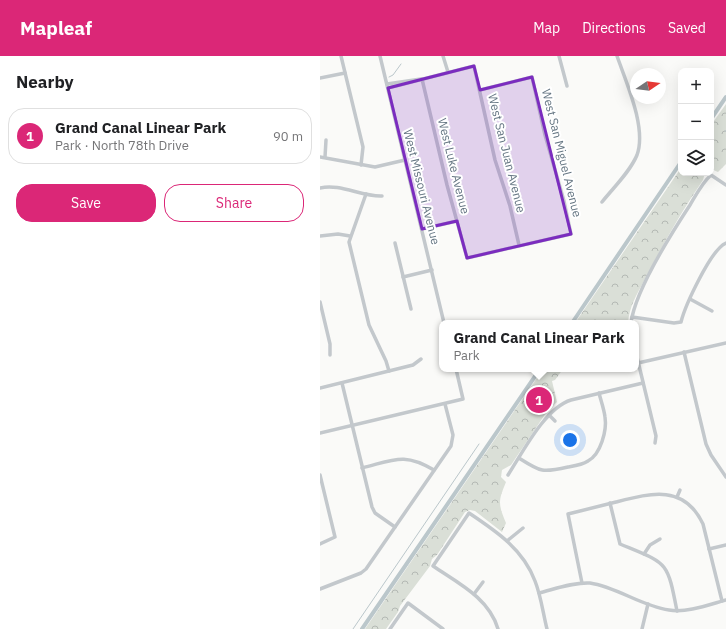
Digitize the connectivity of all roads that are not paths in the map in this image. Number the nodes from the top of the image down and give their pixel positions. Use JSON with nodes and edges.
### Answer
{"nodes":[{"id":1,"x":341,"y":56,"type":"edge"},
{"id":2,"x":380,"y":56,"type":"edge"},
{"id":3,"x":444,"y":56,"type":"edge"},
{"id":4,"x":559,"y":56,"type":"edge"},
{"id":5,"x":617,"y":56,"type":"edge"},
{"id":6,"x":448,"y":72,"type":"junction"},
{"id":7,"x":345,"y":73,"type":"junction"},
{"id":8,"x":320,"y":78,"type":"edge"},
{"id":9,"x":422,"y":79,"type":"junction"},
{"id":10,"x":387,"y":86,"type":"junction"},
{"id":11,"x":567,"y":86,"type":"dead end"},
{"id":12,"x":480,"y":90,"type":"junction"},
{"id":13,"x":326,"y":140,"type":"dead end"},
{"id":14,"x":320,"y":157,"type":"edge"},
{"id":15,"x":325,"y":157,"type":"junction"},
{"id":16,"x":405,"y":160,"type":"junction"},
{"id":17,"x":361,"y":166,"type":"junction"},
{"id":18,"x":726,"y":185,"type":"edge"},
{"id":19,"x":320,"y":188,"type":"edge"},
{"id":20,"x":366,"y":194,"type":"junction"},
{"id":21,"x":382,"y":196,"type":"dead end"},
{"id":22,"x":602,"y":202,"type":"dead end"},
{"id":23,"x":457,"y":221,"type":"junction"},
{"id":24,"x":422,"y":229,"type":"junction"},
{"id":25,"x":320,"y":236,"type":"edge"},
{"id":26,"x":350,"y":236,"type":"junction"},
{"id":27,"x":395,"y":243,"type":"dead end"},
{"id":28,"x":726,"y":243,"type":"edge"},
{"id":29,"x":519,"y":245,"type":"junction"},
{"id":30,"x":432,"y":270,"type":"junction"},
{"id":31,"x":403,"y":277,"type":"junction"},
{"id":32,"x":690,"y":299,"type":"junction"},
{"id":33,"x":320,"y":302,"type":"edge"},
{"id":34,"x":321,"y":309,"type":"edge"},
{"id":35,"x":411,"y":309,"type":"dead end"},
{"id":36,"x":712,"y":311,"type":"dead end"},
{"id":37,"x":632,"y":317,"type":"junction"},
{"id":38,"x":443,"y":320,"type":"edge"},
{"id":39,"x":632,"y":320,"type":"edge"},
{"id":40,"x":726,"y":343,"type":"edge"},
{"id":41,"x":684,"y":352,"type":"junction"},
{"id":42,"x":330,"y":355,"type":"dead end"},
{"id":43,"x":421,"y":359,"type":"dead end"},
{"id":44,"x":639,"y":363,"type":"edge"},
{"id":45,"x":639,"y":367,"type":"edge"},
{"id":46,"x":389,"y":371,"type":"junction"},
{"id":47,"x":457,"y":372,"type":"edge"},
{"id":48,"x":342,"y":382,"type":"junction"},
{"id":49,"x":643,"y":383,"type":"junction"},
{"id":50,"x":320,"y":388,"type":"edge"},
{"id":51,"x":599,"y":393,"type":"junction"},
{"id":52,"x":445,"y":404,"type":"junction"},
{"id":53,"x":549,"y":415,"type":"junction"},
{"id":54,"x":555,"y":421,"type":"dead end"},
{"id":55,"x":352,"y":426,"type":"junction"},
{"id":56,"x":320,"y":433,"type":"edge"},
{"id":57,"x":655,"y":443,"type":"dead end"},
{"id":58,"x":519,"y":458,"type":"junction"},
{"id":59,"x":362,"y":468,"type":"junction"},
{"id":60,"x":434,"y":470,"type":"junction"},
{"id":61,"x":320,"y":475,"type":"edge"},
{"id":62,"x":508,"y":475,"type":"dead end"},
{"id":63,"x":726,"y":477,"type":"edge"},
{"id":64,"x":680,"y":490,"type":"dead end"},
{"id":65,"x":676,"y":497,"type":"junction"},
{"id":66,"x":610,"y":503,"type":"junction"},
{"id":67,"x":395,"y":527,"type":"junction"},
{"id":68,"x":523,"y":528,"type":"dead end"},
{"id":69,"x":660,"y":539,"type":"dead end"},
{"id":70,"x":508,"y":541,"type":"junction"},
{"id":71,"x":320,"y":544,"type":"edge"},
{"id":72,"x":726,"y":545,"type":"edge"},
{"id":73,"x":710,"y":549,"type":"junction"},
{"id":74,"x":644,"y":554,"type":"junction"},
{"id":75,"x":483,"y":582,"type":"dead end"},
{"id":76,"x":582,"y":583,"type":"junction"},
{"id":77,"x":320,"y":589,"type":"edge"},
{"id":78,"x":539,"y":593,"type":"junction"},
{"id":79,"x":474,"y":594,"type":"junction"},
{"id":80,"x":724,"y":601,"type":"edge"},
{"id":81,"x":648,"y":604,"type":"junction"},
{"id":82,"x":677,"y":611,"type":"junction"},
{"id":83,"x":390,"y":629,"type":"edge"},
{"id":84,"x":443,"y":629,"type":"edge"},
{"id":85,"x":498,"y":629,"type":"edge"},
{"id":86,"x":547,"y":629,"type":"edge"},
{"id":87,"x":642,"y":629,"type":"edge"}],
"edges":[{"from":1,"to":7,"type":"street"},
{"from":2,"to":10,"type":"street","name":"West Missouri Avenue"},
{"from":3,"to":6,"type":"street"},
{"from":4,"to":11,"type":"street"},
{"from":5,"to":22,"type":"street"},
{"from":6,"to":9,"type":"street"},
{"from":6,"to":12,"type":"street","name":"West San Juan Avenue"},
{"from":7,"to":8,"type":"street"},
{"from":7,"to":17,"type":"street"},
{"from":9,"to":10,"type":"street"},
{"from":9,"to":23,"type":"street","name":"West Luke Avenue"},
{"from":10,"to":16,"type":"street","name":"West Missouri Avenue"},
{"from":12,"to":29,"type":"street","name":"West San Juan Avenue"},
{"from":12,"to":29,"type":"street","name":"West San Miguel Avenue"},
{"from":13,"to":15,"type":"street"},
{"from":14,"to":15,"type":"street"},
{"from":15,"to":17,"type":"street"},
{"from":16,"to":17,"type":"street"},
{"from":16,"to":24,"type":"street","name":"West Missouri Avenue"},
{"from":18,"to":37,"type":"street"},
{"from":19,"to":20,"type":"street"},
{"from":20,"to":21,"type":"street"},
{"from":20,"to":26,"type":"street"},
{"from":23,"to":24,"type":"street"},
{"from":23,"to":29,"type":"street","name":"West Luke Avenue"},
{"from":24,"to":30,"type":"street","name":"West Missouri Avenue"},
{"from":25,"to":26,"type":"street"},
{"from":26,"to":46,"type":"street"},
{"from":27,"to":31,"type":"street"},
{"from":28,"to":32,"type":"street"},
{"from":30,"to":31,"type":"street"},
{"from":30,"to":38,"type":"street","name":"West Missouri Avenue"},
{"from":31,"to":35,"type":"street"},
{"from":32,"to":36,"type":"street"},
{"from":32,"to":37,"type":"street"},
{"from":33,"to":34,"type":"street"},
{"from":34,"to":42,"type":"street"},
{"from":37,"to":39,"type":"street"},
{"from":40,"to":41,"type":"street"},
{"from":41,"to":44,"type":"street"},
{"from":41,"to":63,"type":"street"},
{"from":43,"to":46,"type":"street"},
{"from":45,"to":49,"type":"street"},
{"from":46,"to":48,"type":"street"},
{"from":47,"to":52,"type":"street"},
{"from":48,"to":50,"type":"street"},
{"from":48,"to":55,"type":"street"},
{"from":49,"to":51,"type":"street"},
{"from":49,"to":57,"type":"street"},
{"from":51,"to":53,"type":"street"},
{"from":51,"to":58,"type":"street"},
{"from":52,"to":55,"type":"street"},
{"from":52,"to":60,"type":"street"},
{"from":53,"to":54,"type":"street"},
{"from":53,"to":58,"type":"street"},
{"from":55,"to":56,"type":"street"},
{"from":55,"to":59,"type":"street"},
{"from":58,"to":62,"type":"street"},
{"from":59,"to":60,"type":"street"},
{"from":59,"to":67,"type":"street"},
{"from":60,"to":67,"type":"street"},
{"from":61,"to":71,"type":"street"},
{"from":64,"to":65,"type":"street"},
{"from":65,"to":66,"type":"street"},
{"from":65,"to":73,"type":"street"},
{"from":66,"to":74,"type":"street"},
{"from":66,"to":76,"type":"street"},
{"from":67,"to":77,"type":"street"},
{"from":68,"to":70,"type":"street"},
{"from":69,"to":74,"type":"street"},
{"from":70,"to":78,"type":"street"},
{"from":70,"to":79,"type":"street"},
{"from":72,"to":73,"type":"street"},
{"from":73,"to":80,"type":"street"},
{"from":74,"to":82,"type":"street"},
{"from":75,"to":79,"type":"street"},
{"from":76,"to":78,"type":"street"},
{"from":76,"to":81,"type":"street"},
{"from":78,"to":86,"type":"street"},
{"from":79,"to":85,"type":"street"},
{"from":80,"to":82,"type":"street"},
{"from":81,"to":82,"type":"street"},
{"from":81,"to":87,"type":"street"},
{"from":83,"to":84,"type":"street"}]}
